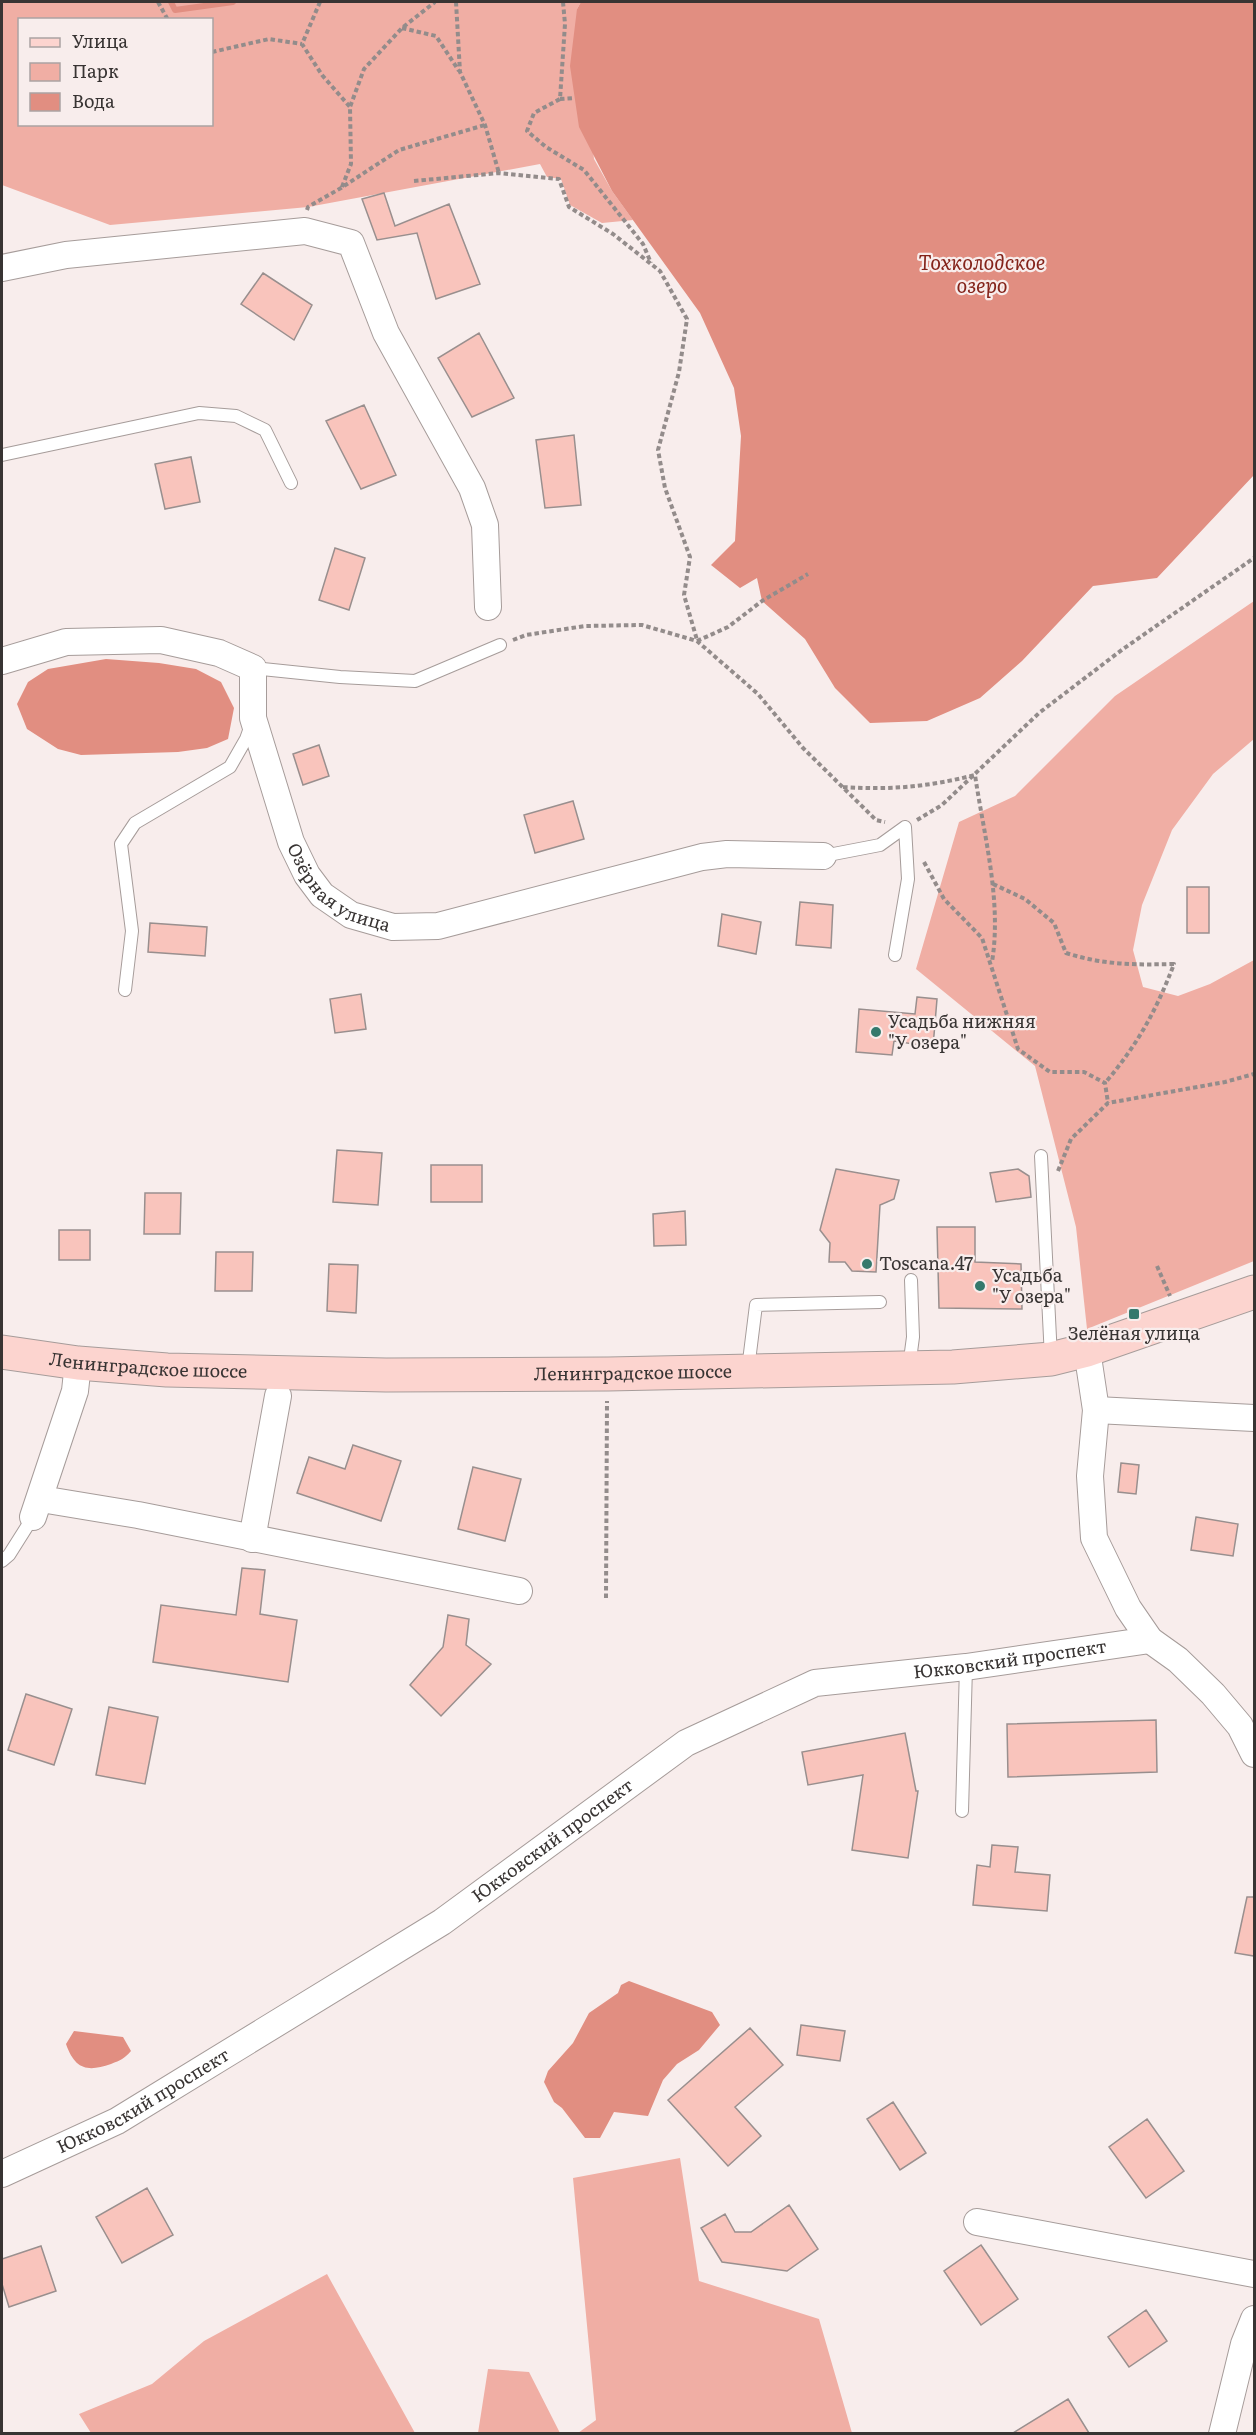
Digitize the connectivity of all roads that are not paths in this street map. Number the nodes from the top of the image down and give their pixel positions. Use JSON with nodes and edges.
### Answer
{"nodes":[{"id":1,"x":2,"y":268,"type":"edge"},
{"id":2,"x":2,"y":455,"type":"edge"},
{"id":3,"x":291,"y":483,"type":"dead end"},
{"id":4,"x":488,"y":607,"type":"dead end"},
{"id":5,"x":500,"y":645,"type":"road end"},
{"id":6,"x":2,"y":661,"type":"edge"},
{"id":7,"x":253,"y":668,"type":"junction"},
{"id":8,"x":253,"y":718,"type":"junction"},
{"id":9,"x":824,"y":856,"type":"joint"},
{"id":10,"x":895,"y":955,"type":"dead end"},
{"id":11,"x":125,"y":990,"type":"dead end"},
{"id":12,"x":1041,"y":1156,"type":"dead end"},
{"id":13,"x":911,"y":1280,"type":"dead end"},
{"id":14,"x":1254,"y":1292,"type":"edge"},
{"id":15,"x":880,"y":1302,"type":"dead end"},
{"id":16,"x":1087,"y":1350,"type":"junction"},
{"id":17,"x":2,"y":1352,"type":"edge"},
{"id":18,"x":1051,"y":1359,"type":"junction"},
{"id":19,"x":78,"y":1363,"type":"junction"},
{"id":20,"x":909,"y":1368,"type":"junction"},
{"id":21,"x":748,"y":1370,"type":"junction"},
{"id":22,"x":278,"y":1396,"type":"dead end"},
{"id":23,"x":1096,"y":1410,"type":"junction"},
{"id":24,"x":1254,"y":1418,"type":"edge"},
{"id":25,"x":37,"y":1508,"type":"junction"},
{"id":26,"x":252,"y":1539,"type":"junction"},
{"id":27,"x":2,"y":1561,"type":"edge"},
{"id":28,"x":519,"y":1591,"type":"dead end"},
{"id":29,"x":1150,"y":1640,"type":"junction"},
{"id":30,"x":966,"y":1667,"type":"junction"},
{"id":31,"x":1247,"y":1727,"type":"edge"},
{"id":32,"x":1254,"y":1754,"type":"edge"},
{"id":33,"x":962,"y":1811,"type":"dead end"},
{"id":34,"x":2,"y":2174,"type":"edge"},
{"id":35,"x":977,"y":2222,"type":"dead end"},
{"id":36,"x":1254,"y":2274,"type":"edge"},
{"id":37,"x":1254,"y":2319,"type":"edge"},
{"id":38,"x":1222,"y":2433,"type":"edge"}],
"edges":[{"from":1,"to":4,"type":"street"},
{"from":2,"to":3,"type":"lane"},
{"from":5,"to":7,"type":"lane"},
{"from":6,"to":7,"type":"street"},
{"from":7,"to":8,"type":"street","name":"Озёрная улица"},
{"from":8,"to":9,"type":"street","name":"Озёрная улица"},
{"from":8,"to":11,"type":"lane"},
{"from":9,"to":10,"type":"lane"},
{"from":12,"to":18,"type":"lane"},
{"from":13,"to":20,"type":"lane"},
{"from":14,"to":16,"type":"main road","name":"Ленинградское шоссе"},
{"from":15,"to":21,"type":"lane"},
{"from":16,"to":18,"type":"main road","name":"Ленинградское шоссе"},
{"from":16,"to":23,"type":"street"},
{"from":17,"to":19,"type":"main road","name":"Ленинградское шоссе"},
{"from":18,"to":20,"type":"main road","name":"Ленинградское шоссе"},
{"from":19,"to":21,"type":"main road","name":"Ленинградское шоссе"},
{"from":19,"to":25,"type":"street"},
{"from":20,"to":21,"type":"main road","name":"Ленинградское шоссе"},
{"from":22,"to":26,"type":"street"},
{"from":23,"to":24,"type":"street"},
{"from":23,"to":29,"type":"street"},
{"from":25,"to":26,"type":"street"},
{"from":25,"to":27,"type":"lane"},
{"from":26,"to":28,"type":"street"},
{"from":29,"to":30,"type":"street","name":"Юкковский проспект"},
{"from":29,"to":31,"type":"street"},
{"from":30,"to":33,"type":"lane"},
{"from":30,"to":34,"type":"street","name":"Юкковский проспект"},
{"from":31,"to":32,"type":"street"},
{"from":35,"to":36,"type":"street"},
{"from":37,"to":38,"type":"street"}]}
